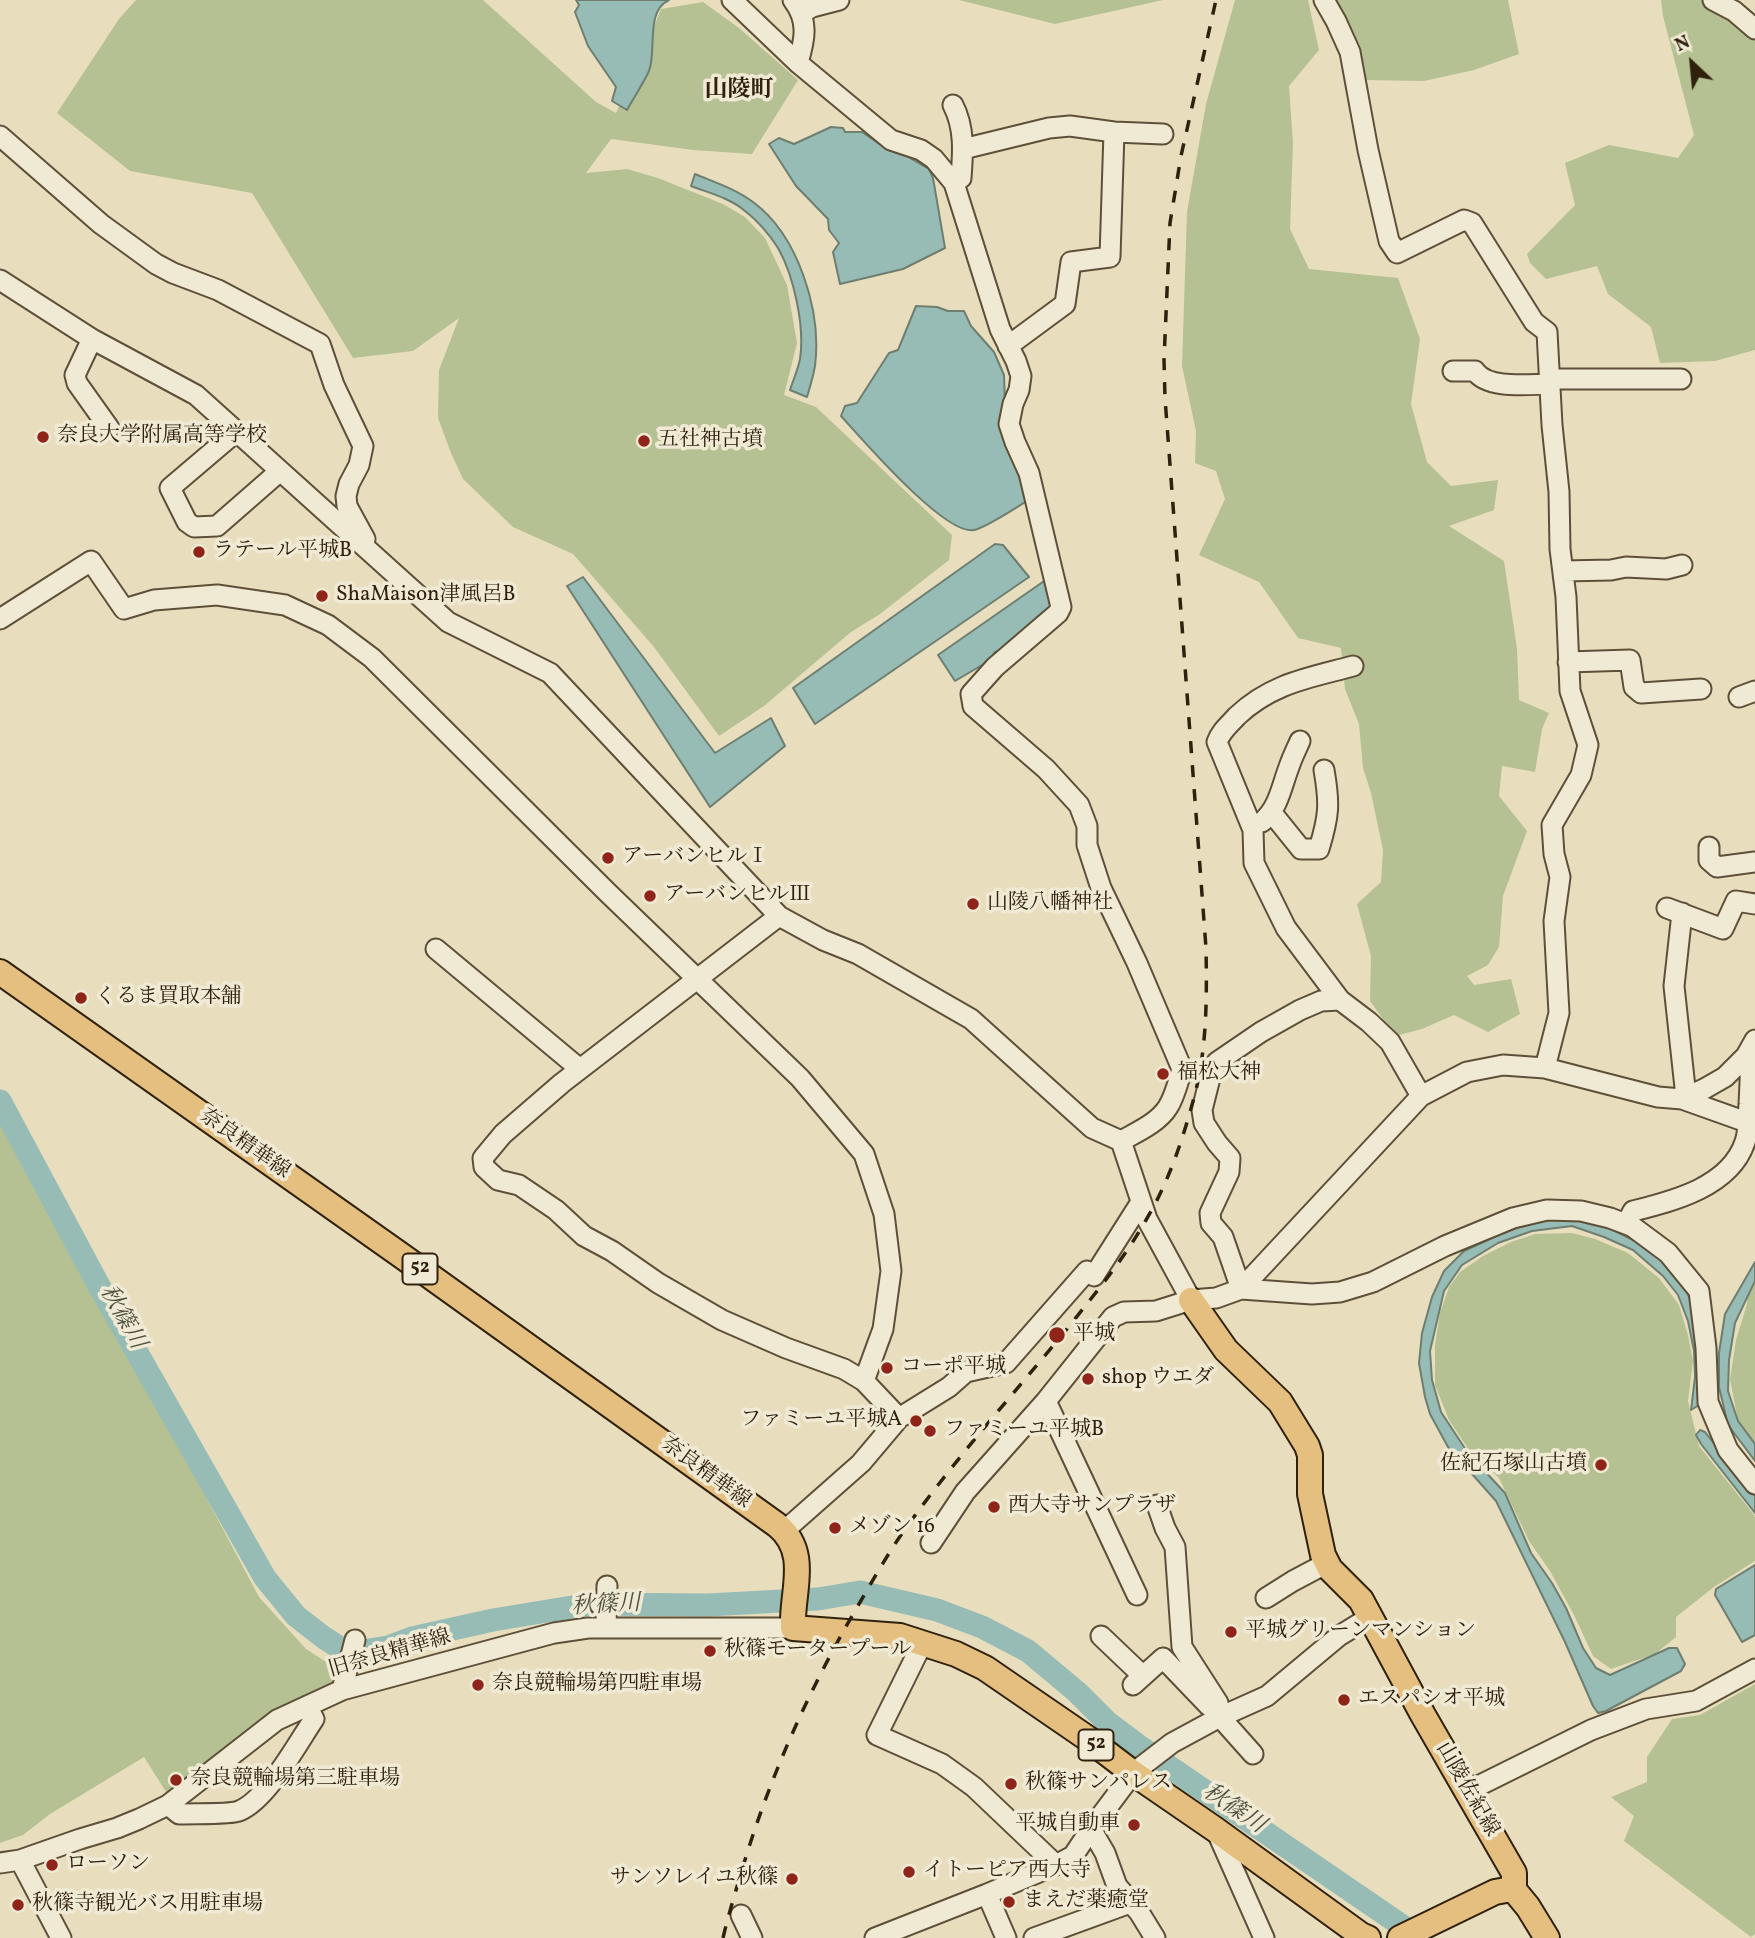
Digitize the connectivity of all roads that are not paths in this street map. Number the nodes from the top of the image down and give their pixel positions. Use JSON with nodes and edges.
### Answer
{"nodes":[{"id":1,"x":732,"y":0,"type":"edge"},
{"id":2,"x":839,"y":0,"type":"edge"},
{"id":3,"x":1324,"y":0,"type":"edge"},
{"id":4,"x":1713,"y":0,"type":"edge"},
{"id":5,"x":797,"y":7,"type":"edge"},
{"id":6,"x":1755,"y":29,"type":"edge"},
{"id":7,"x":798,"y":63,"type":"junction"},
{"id":8,"x":953,"y":105,"type":"dead end"},
{"id":9,"x":1114,"y":132,"type":"junction"},
{"id":10,"x":1163,"y":134,"type":"dead end"},
{"id":11,"x":0,"y":136,"type":"edge"},
{"id":12,"x":963,"y":149,"type":"junction"},
{"id":13,"x":954,"y":183,"type":"junction"},
{"id":14,"x":0,"y":281,"type":"edge"},
{"id":15,"x":92,"y":339,"type":"junction"},
{"id":16,"x":1008,"y":346,"type":"junction"},
{"id":17,"x":1453,"y":371,"type":"dead end"},
{"id":18,"x":1681,"y":379,"type":"dead end"},
{"id":19,"x":1550,"y":381,"type":"junction"},
{"id":20,"x":108,"y":428,"type":"dead end"},
{"id":21,"x":237,"y":431,"type":"junction"},
{"id":22,"x":280,"y":471,"type":"junction"},
{"id":23,"x":360,"y":542,"type":"junction"},
{"id":24,"x":1682,"y":565,"type":"dead end"},
{"id":25,"x":1563,"y":571,"type":"junction"},
{"id":26,"x":0,"y":619,"type":"edge"},
{"id":27,"x":1568,"y":662,"type":"junction"},
{"id":28,"x":1353,"y":666,"type":"dead end"},
{"id":29,"x":1701,"y":689,"type":"dead end"},
{"id":30,"x":1300,"y":741,"type":"dead end"},
{"id":31,"x":1324,"y":770,"type":"dead end"},
{"id":32,"x":1272,"y":813,"type":"junction"},
{"id":33,"x":1253,"y":830,"type":"junction"},
{"id":34,"x":1709,"y":847,"type":"dead end"},
{"id":35,"x":1755,"y":862,"type":"edge"},
{"id":36,"x":1755,"y":904,"type":"edge"},
{"id":37,"x":779,"y":916,"type":"junction"},
{"id":38,"x":436,"y":949,"type":"dead end"},
{"id":39,"x":0,"y":972,"type":"edge"},
{"id":40,"x":697,"y":978,"type":"junction"},
{"id":41,"x":1340,"y":1000,"type":"junction"},
{"id":42,"x":1754,"y":1043,"type":"edge"},
{"id":43,"x":1545,"y":1068,"type":"junction"},
{"id":44,"x":580,"y":1069,"type":"junction"},
{"id":45,"x":1421,"y":1096,"type":"junction"},
{"id":46,"x":1684,"y":1098,"type":"junction"},
{"id":47,"x":1751,"y":1124,"type":"edge"},
{"id":48,"x":1121,"y":1141,"type":"junction"},
{"id":49,"x":1141,"y":1202,"type":"junction"},
{"id":50,"x":1626,"y":1224,"type":"junction"},
{"id":51,"x":1241,"y":1289,"type":"junction"},
{"id":52,"x":1191,"y":1300,"type":"junction"},
{"id":53,"x":864,"y":1381,"type":"junction"},
{"id":54,"x":1046,"y":1401,"type":"junction"},
{"id":55,"x":899,"y":1418,"type":"junction"},
{"id":56,"x":1755,"y":1484,"type":"edge"},
{"id":57,"x":1157,"y":1505,"type":"dead end"},
{"id":58,"x":784,"y":1531,"type":"junction"},
{"id":59,"x":931,"y":1543,"type":"dead end"},
{"id":60,"x":1327,"y":1563,"type":"junction"},
{"id":61,"x":607,"y":1586,"type":"dead end"},
{"id":62,"x":1137,"y":1595,"type":"dead end"},
{"id":63,"x":1266,"y":1598,"type":"dead end"},
{"id":64,"x":1370,"y":1617,"type":"junction"},
{"id":65,"x":792,"y":1623,"type":"junction"},
{"id":66,"x":606,"y":1628,"type":"junction"},
{"id":67,"x":1101,"y":1636,"type":"dead end"},
{"id":68,"x":355,"y":1640,"type":"dead end"},
{"id":69,"x":923,"y":1642,"type":"junction"},
{"id":70,"x":1755,"y":1669,"type":"edge"},
{"id":71,"x":342,"y":1690,"type":"junction"},
{"id":72,"x":307,"y":1706,"type":"junction"},
{"id":73,"x":1220,"y":1717,"type":"junction"},
{"id":74,"x":1253,"y":1754,"type":"dead end"},
{"id":75,"x":1136,"y":1771,"type":"junction"},
{"id":76,"x":1468,"y":1791,"type":"junction"},
{"id":77,"x":168,"y":1805,"type":"junction"},
{"id":78,"x":1091,"y":1829,"type":"junction"},
{"id":79,"x":1216,"y":1830,"type":"junction"},
{"id":80,"x":20,"y":1860,"type":"junction"},
{"id":81,"x":0,"y":1863,"type":"edge"},
{"id":82,"x":1056,"y":1865,"type":"junction"},
{"id":83,"x":0,"y":1874,"type":"edge"},
{"id":84,"x":1514,"y":1891,"type":"junction"},
{"id":85,"x":987,"y":1894,"type":"junction"},
{"id":86,"x":1130,"y":1903,"type":"junction"},
{"id":87,"x":741,"y":1915,"type":"dead end"},
{"id":88,"x":885,"y":1936,"type":"edge"},
{"id":89,"x":56,"y":1937,"type":"edge"},
{"id":90,"x":752,"y":1938,"type":"edge"},
{"id":91,"x":1006,"y":1938,"type":"edge"},
{"id":92,"x":1034,"y":1938,"type":"edge"},
{"id":93,"x":1155,"y":1938,"type":"edge"},
{"id":94,"x":1264,"y":1938,"type":"edge"},
{"id":95,"x":1368,"y":1938,"type":"edge"},
{"id":96,"x":1400,"y":1938,"type":"edge"},
{"id":97,"x":1547,"y":1938,"type":"edge"}],
"edges":[{"from":1,"to":7,"type":"street"},
{"from":2,"to":5,"type":"street"},
{"from":3,"to":19,"type":"street"},
{"from":4,"to":6,"type":"street"},
{"from":5,"to":7,"type":"street"},
{"from":7,"to":13,"type":"street"},
{"from":8,"to":12,"type":"street"},
{"from":9,"to":10,"type":"street"},
{"from":9,"to":12,"type":"street"},
{"from":9,"to":16,"type":"street"},
{"from":11,"to":23,"type":"street"},
{"from":12,"to":13,"type":"street"},
{"from":13,"to":16,"type":"street"},
{"from":14,"to":15,"type":"street"},
{"from":15,"to":20,"type":"street"},
{"from":15,"to":21,"type":"street"},
{"from":16,"to":48,"type":"street"},
{"from":17,"to":19,"type":"street"},
{"from":18,"to":19,"type":"street"},
{"from":19,"to":25,"type":"street"},
{"from":21,"to":22,"type":"street"},
{"from":21,"to":22,"type":"street"},
{"from":22,"to":23,"type":"street"},
{"from":23,"to":37,"type":"street"},
{"from":24,"to":25,"type":"street"},
{"from":25,"to":27,"type":"street"},
{"from":26,"to":40,"type":"street"},
{"from":27,"to":29,"type":"street"},
{"from":27,"to":43,"type":"street"},
{"from":28,"to":33,"type":"street"},
{"from":30,"to":32,"type":"street"},
{"from":31,"to":32,"type":"street"},
{"from":32,"to":33,"type":"street"},
{"from":33,"to":41,"type":"street"},
{"from":34,"to":35,"type":"street"},
{"from":36,"to":46,"type":"street"},
{"from":37,"to":40,"type":"street"},
{"from":37,"to":48,"type":"street"},
{"from":38,"to":44,"type":"street"},
{"from":39,"to":58,"type":"main road","name":"奈良精華線","number":"52"},
{"from":40,"to":44,"type":"street"},
{"from":40,"to":53,"type":"street"},
{"from":41,"to":45,"type":"street"},
{"from":41,"to":51,"type":"street"},
{"from":42,"to":46,"type":"street"},
{"from":42,"to":47,"type":"street"},
{"from":43,"to":45,"type":"street"},
{"from":43,"to":46,"type":"street"},
{"from":44,"to":53,"type":"street"},
{"from":45,"to":51,"type":"street"},
{"from":46,"to":47,"type":"street"},
{"from":47,"to":50,"type":"street"},
{"from":48,"to":49,"type":"street"},
{"from":49,"to":52,"type":"street"},
{"from":49,"to":55,"type":"street"},
{"from":50,"to":51,"type":"street"},
{"from":50,"to":56,"type":"street"},
{"from":51,"to":52,"type":"street"},
{"from":52,"to":54,"type":"street"},
{"from":52,"to":60,"type":"main road","name":"山陵佐紀線"},
{"from":53,"to":55,"type":"street"},
{"from":54,"to":59,"type":"street"},
{"from":54,"to":62,"type":"street"},
{"from":55,"to":58,"type":"street"},
{"from":57,"to":73,"type":"street"},
{"from":58,"to":65,"type":"main road"},
{"from":60,"to":63,"type":"street"},
{"from":60,"to":64,"type":"main road","name":"山陵佐紀線"},
{"from":61,"to":66,"type":"street"},
{"from":64,"to":73,"type":"street"},
{"from":64,"to":76,"type":"main road","name":"山陵佐紀線"},
{"from":65,"to":66,"type":"street","name":"旧奈良精華線","number":"52"},
{"from":65,"to":69,"type":"main road","number":"52"},
{"from":66,"to":71,"type":"street","name":"旧奈良精華線","number":"52"},
{"from":67,"to":73,"type":"street"},
{"from":68,"to":71,"type":"street"},
{"from":69,"to":75,"type":"main road","number":"52"},
{"from":69,"to":82,"type":"street"},
{"from":70,"to":76,"type":"street"},
{"from":71,"to":72,"type":"street","name":"旧奈良精華線","number":"52"},
{"from":72,"to":77,"type":"street","name":"旧奈良精華線","number":"52"},
{"from":72,"to":77,"type":"street"},
{"from":73,"to":74,"type":"street"},
{"from":73,"to":75,"type":"street"},
{"from":75,"to":78,"type":"street"},
{"from":75,"to":79,"type":"main road","number":"52"},
{"from":76,"to":84,"type":"main road","name":"山陵佐紀線"},
{"from":77,"to":80,"type":"street","name":"旧奈良精華線","number":"52"},
{"from":78,"to":82,"type":"street"},
{"from":78,"to":86,"type":"street"},
{"from":79,"to":94,"type":"street"},
{"from":79,"to":95,"type":"main road","number":"52"},
{"from":80,"to":81,"type":"street","name":"旧奈良精華線","number":"52"},
{"from":80,"to":83,"type":"street"},
{"from":80,"to":89,"type":"street"},
{"from":82,"to":85,"type":"street"},
{"from":84,"to":96,"type":"main road"},
{"from":84,"to":97,"type":"main road"},
{"from":85,"to":88,"type":"street"},
{"from":85,"to":91,"type":"street"},
{"from":86,"to":92,"type":"street"},
{"from":86,"to":93,"type":"street"},
{"from":87,"to":90,"type":"street"}]}
